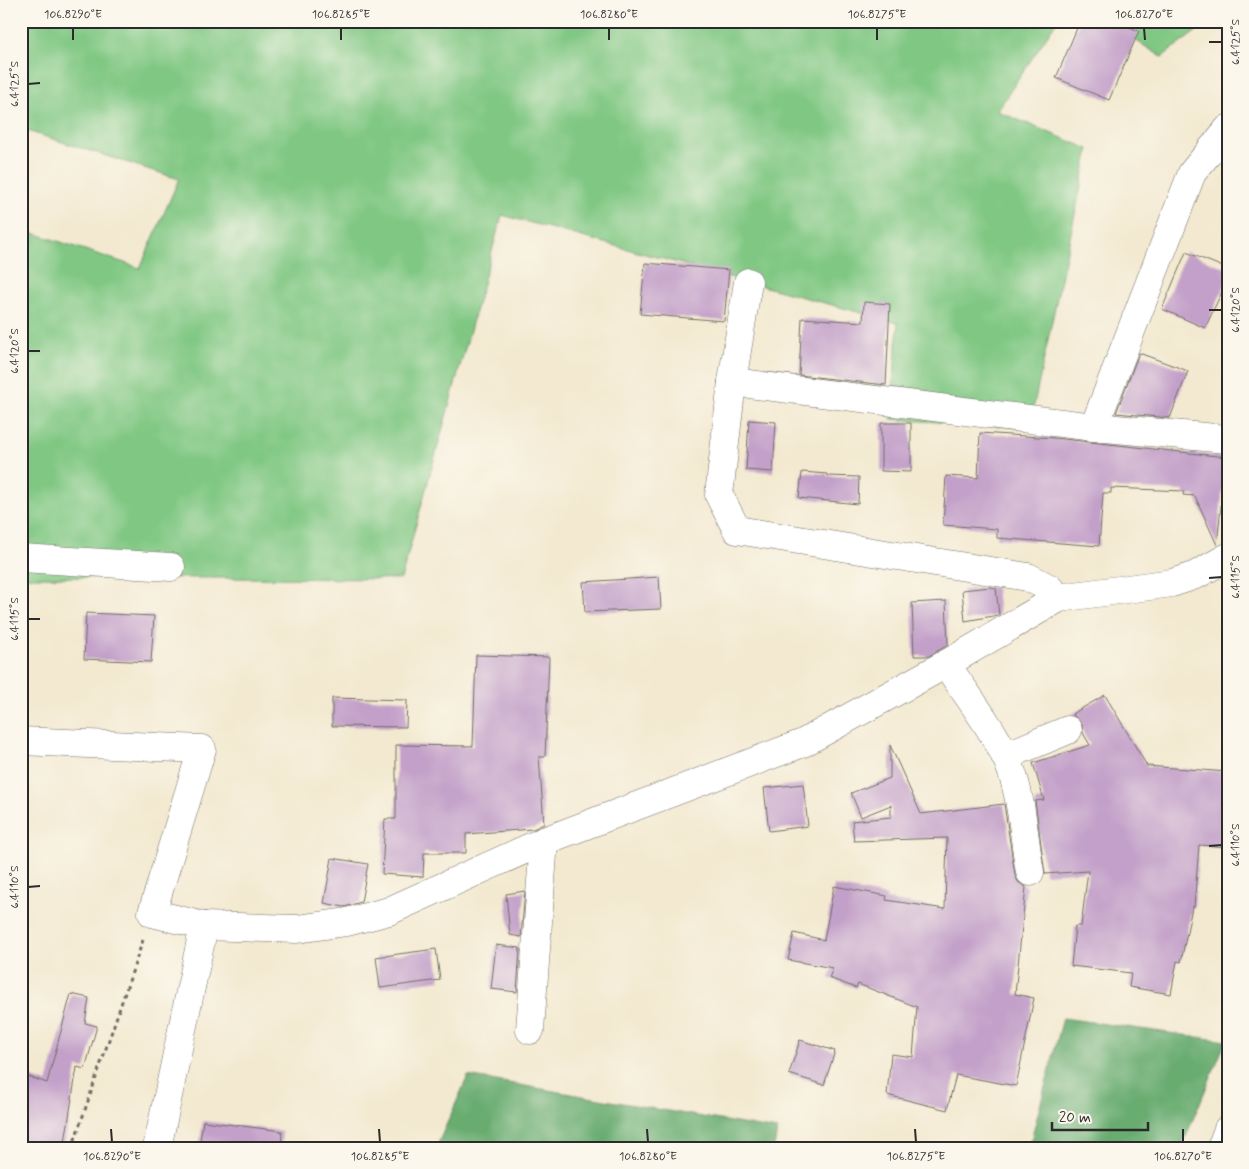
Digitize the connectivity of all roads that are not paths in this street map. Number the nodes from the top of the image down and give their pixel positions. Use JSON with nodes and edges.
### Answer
{"nodes":[{"id":1,"x":1228,"y":129,"type":"edge"},
{"id":2,"x":748,"y":282,"type":"dead end"},
{"id":3,"x":732,"y":382,"type":"junction"},
{"id":4,"x":1094,"y":427,"type":"junction"},
{"id":5,"x":1227,"y":438,"type":"edge"},
{"id":6,"x":1228,"y":557,"type":"edge"},
{"id":7,"x":21,"y":558,"type":"edge"},
{"id":8,"x":171,"y":567,"type":"dead end"},
{"id":9,"x":1059,"y":598,"type":"junction"},
{"id":10,"x":946,"y":664,"type":"junction"},
{"id":11,"x":1068,"y":730,"type":"dead end"},
{"id":12,"x":21,"y":741,"type":"edge"},
{"id":13,"x":1006,"y":756,"type":"junction"},
{"id":14,"x":544,"y":841,"type":"junction"},
{"id":15,"x":1030,"y":872,"type":"dead end"},
{"id":16,"x":204,"y":926,"type":"junction"},
{"id":17,"x":530,"y":1030,"type":"dead end"},
{"id":18,"x":1228,"y":1129,"type":"edge"},
{"id":19,"x":157,"y":1148,"type":"edge"},
{"id":20,"x":1221,"y":1148,"type":"edge"}],
"edges":[{"from":1,"to":4,"type":"street"},
{"from":2,"to":3,"type":"street"},
{"from":3,"to":4,"type":"street"},
{"from":3,"to":9,"type":"street"},
{"from":4,"to":5,"type":"street"},
{"from":6,"to":9,"type":"street"},
{"from":7,"to":8,"type":"street"},
{"from":9,"to":10,"type":"street"},
{"from":10,"to":13,"type":"street"},
{"from":10,"to":14,"type":"street"},
{"from":11,"to":13,"type":"street"},
{"from":12,"to":16,"type":"street"},
{"from":13,"to":15,"type":"street"},
{"from":14,"to":16,"type":"street"},
{"from":14,"to":17,"type":"street"},
{"from":16,"to":19,"type":"street"},
{"from":18,"to":20,"type":"street"}]}
